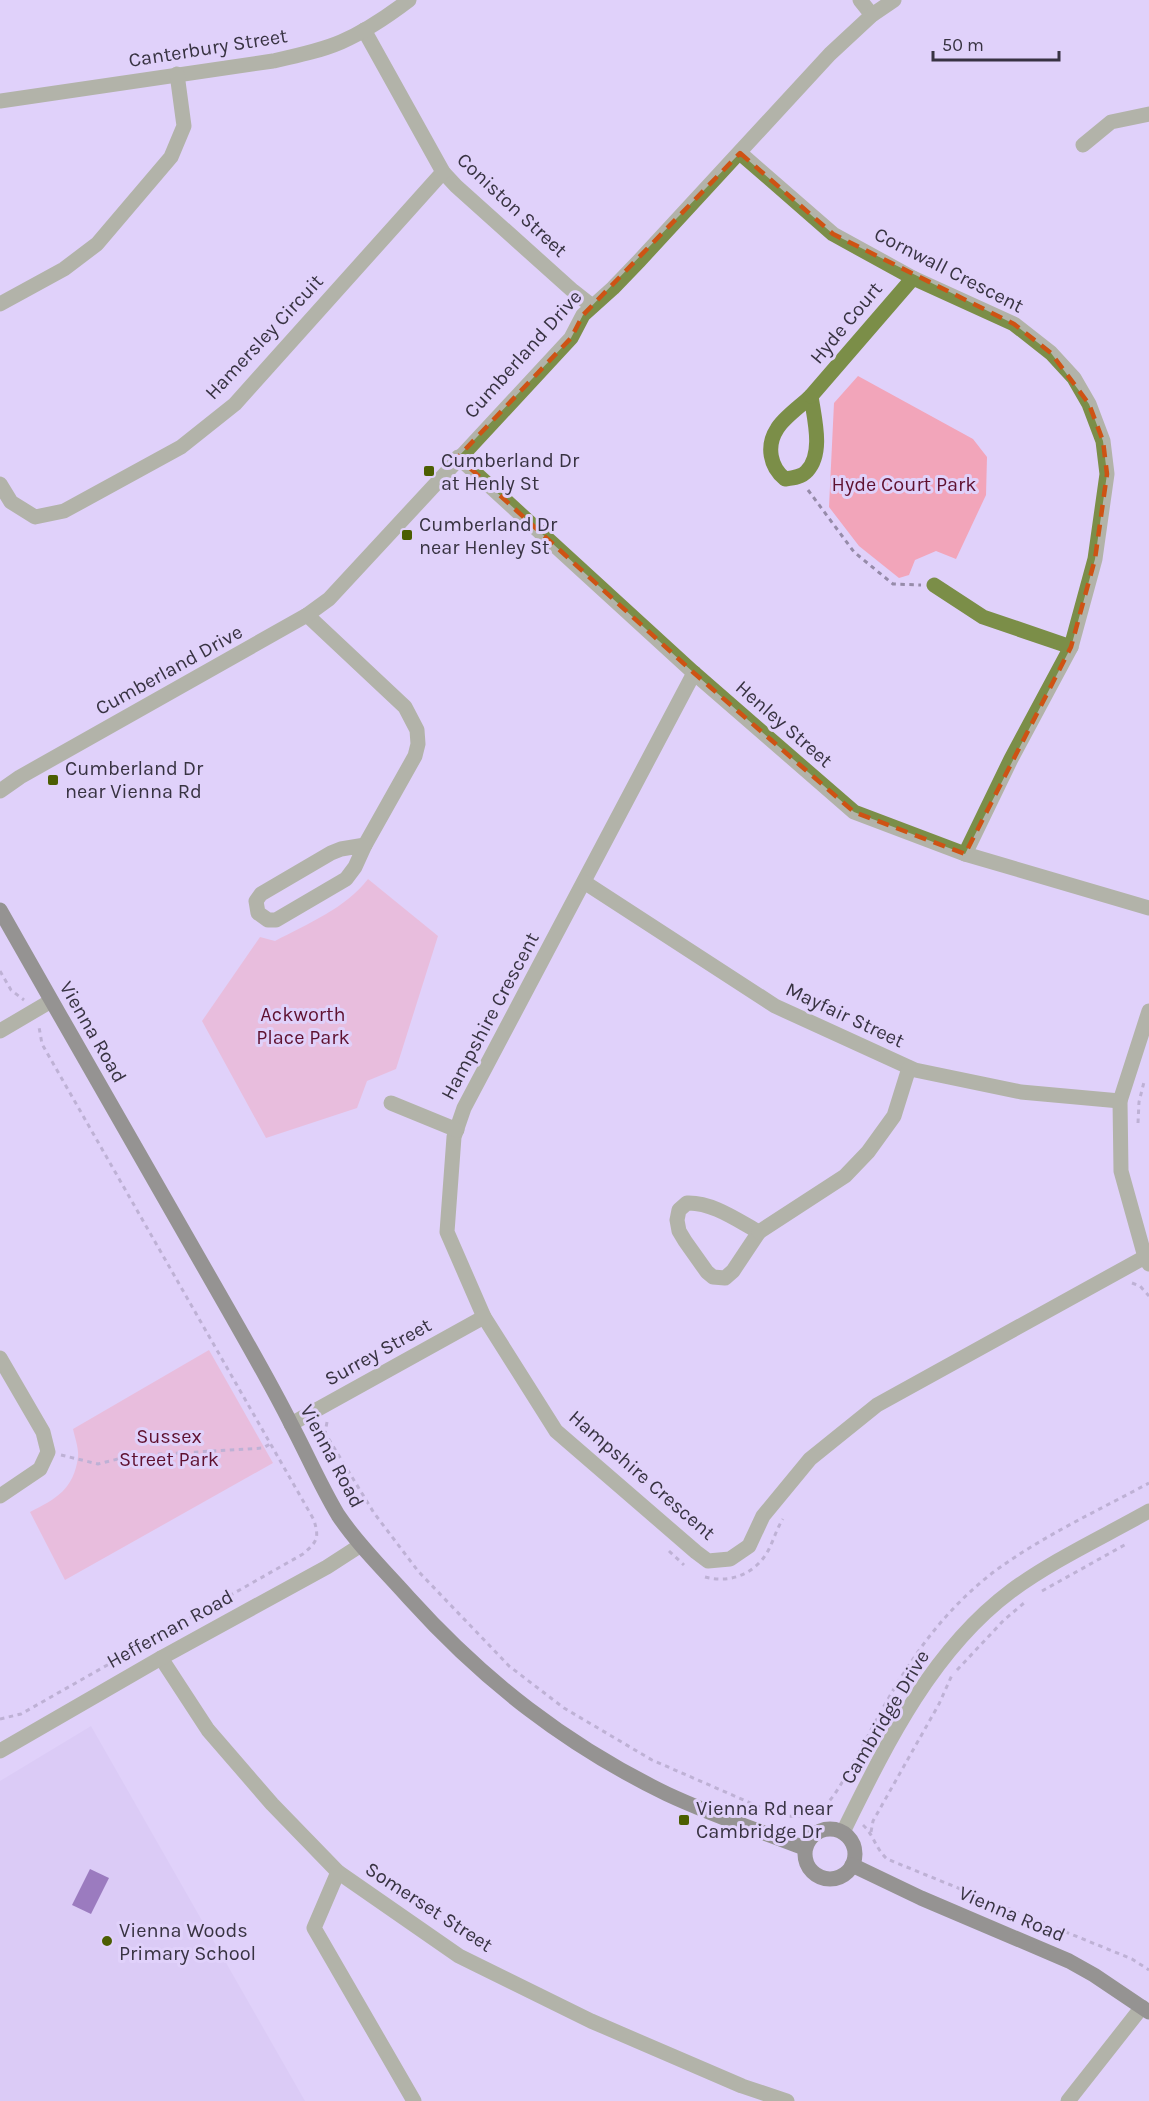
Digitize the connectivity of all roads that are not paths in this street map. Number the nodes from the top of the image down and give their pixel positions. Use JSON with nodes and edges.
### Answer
{"nodes":[{"id":1,"x":409,"y":0,"type":"edge"},
{"id":2,"x":860,"y":0,"type":"edge"},
{"id":3,"x":894,"y":0,"type":"edge"},
{"id":4,"x":872,"y":15,"type":"junction"},
{"id":5,"x":364,"y":30,"type":"junction"},
{"id":6,"x":177,"y":75,"type":"junction"},
{"id":7,"x":0,"y":101,"type":"edge"},
{"id":8,"x":1149,"y":114,"type":"edge"},
{"id":9,"x":1083,"y":145,"type":"dead end"},
{"id":10,"x":740,"y":153,"type":"junction"},
{"id":11,"x":443,"y":172,"type":"junction"},
{"id":12,"x":913,"y":278,"type":"junction"},
{"id":13,"x":0,"y":304,"type":"edge"},
{"id":14,"x":592,"y":306,"type":"junction"},
{"id":15,"x":812,"y":396,"type":"junction"},
{"id":16,"x":459,"y":457,"type":"junction"},
{"id":17,"x":0,"y":484,"type":"edge"},
{"id":18,"x":934,"y":585,"type":"road end"},
{"id":19,"x":307,"y":615,"type":"junction"},
{"id":20,"x":1071,"y":647,"type":"junction"},
{"id":21,"x":694,"y":673,"type":"junction"},
{"id":22,"x":0,"y":791,"type":"edge"},
{"id":23,"x":365,"y":845,"type":"junction"},
{"id":24,"x":965,"y":854,"type":"junction"},
{"id":25,"x":584,"y":882,"type":"junction"},
{"id":26,"x":1149,"y":908,"type":"edge"},
{"id":27,"x":0,"y":910,"type":"edge"},
{"id":28,"x":51,"y":1001,"type":"junction"},
{"id":29,"x":1149,"y":1011,"type":"edge"},
{"id":30,"x":0,"y":1031,"type":"edge"},
{"id":31,"x":909,"y":1068,"type":"junction"},
{"id":32,"x":1120,"y":1101,"type":"junction"},
{"id":33,"x":391,"y":1103,"type":"dead end"},
{"id":34,"x":457,"y":1130,"type":"junction"},
{"id":35,"x":759,"y":1232,"type":"junction"},
{"id":36,"x":1147,"y":1260,"type":"edge"},
{"id":37,"x":484,"y":1317,"type":"junction"},
{"id":38,"x":0,"y":1358,"type":"edge"},
{"id":39,"x":291,"y":1424,"type":"junction"},
{"id":40,"x":0,"y":1496,"type":"edge"},
{"id":41,"x":1149,"y":1511,"type":"edge"},
{"id":42,"x":361,"y":1545,"type":"junction"},
{"id":43,"x":161,"y":1658,"type":"junction"},
{"id":44,"x":0,"y":1749,"type":"edge"},
{"id":45,"x":843,"y":1832,"type":"junction"},
{"id":46,"x":805,"y":1848,"type":"junction"},
{"id":47,"x":852,"y":1865,"type":"junction"},
{"id":48,"x":338,"y":1872,"type":"junction"},
{"id":49,"x":1146,"y":2010,"type":"edge"},
{"id":50,"x":414,"y":2101,"type":"edge"},
{"id":51,"x":787,"y":2101,"type":"edge"},
{"id":52,"x":1068,"y":2101,"type":"edge"}],
"edges":[{"from":1,"to":5,"type":"street","name":"Canterbury Street"},
{"from":2,"to":4,"type":"street"},
{"from":3,"to":4,"type":"street","name":"Cumberland Drive"},
{"from":4,"to":10,"type":"street","name":"Cumberland Drive"},
{"from":5,"to":6,"type":"street","name":"Canterbury Street"},
{"from":5,"to":11,"type":"street","name":"Coniston Street"},
{"from":6,"to":7,"type":"street","name":"Canterbury Street"},
{"from":6,"to":13,"type":"street"},
{"from":8,"to":9,"type":"street"},
{"from":10,"to":12,"type":"street","name":"Cornwall Crescent"},
{"from":10,"to":14,"type":"street","name":"Cumberland Drive"},
{"from":11,"to":14,"type":"street","name":"Coniston Street"},
{"from":11,"to":17,"type":"street","name":"Hamersley Circuit"},
{"from":12,"to":15,"type":"street","name":"Hyde Court"},
{"from":12,"to":20,"type":"street","name":"Cornwall Crescent"},
{"from":14,"to":16,"type":"street","name":"Cumberland Drive"},
{"from":15,"to":15,"type":"street","name":"Hyde Court"},
{"from":16,"to":19,"type":"street","name":"Cumberland Drive"},
{"from":16,"to":21,"type":"street","name":"Henley Street"},
{"from":18,"to":20,"type":"street"},
{"from":19,"to":22,"type":"street","name":"Cumberland Drive"},
{"from":19,"to":23,"type":"street"},
{"from":20,"to":24,"type":"street","name":"Cornwall Crescent"},
{"from":21,"to":24,"type":"street","name":"Henley Street"},
{"from":21,"to":25,"type":"street","name":"Hampshire Crescent"},
{"from":23,"to":23,"type":"street"},
{"from":24,"to":26,"type":"street","name":"Henley Street"},
{"from":25,"to":31,"type":"street","name":"Mayfair Street"},
{"from":25,"to":34,"type":"street","name":"Hampshire Crescent"},
{"from":27,"to":28,"type":"main road","name":"Vienna Road"},
{"from":28,"to":30,"type":"street"},
{"from":28,"to":39,"type":"main road","name":"Vienna Road"},
{"from":29,"to":32,"type":"street"},
{"from":31,"to":32,"type":"street","name":"Mayfair Street"},
{"from":31,"to":35,"type":"street"},
{"from":32,"to":36,"type":"street"},
{"from":33,"to":34,"type":"street"},
{"from":34,"to":37,"type":"street","name":"Hampshire Crescent"},
{"from":35,"to":35,"type":"street"},
{"from":36,"to":37,"type":"street","name":"Hampshire Crescent"},
{"from":37,"to":39,"type":"street","name":"Surrey Street"},
{"from":38,"to":40,"type":"street"},
{"from":39,"to":42,"type":"main road","name":"Vienna Road"},
{"from":41,"to":45,"type":"street","name":"Cambridge Drive"},
{"from":42,"to":43,"type":"street","name":"Heffernan Road"},
{"from":42,"to":46,"type":"main road","name":"Vienna Road"},
{"from":43,"to":44,"type":"street","name":"Heffernan Road"},
{"from":43,"to":48,"type":"street","name":"Somerset Street"},
{"from":45,"to":46,"type":"main road"},
{"from":45,"to":47,"type":"main road"},
{"from":46,"to":47,"type":"main road"},
{"from":47,"to":49,"type":"main road","name":"Vienna Road"},
{"from":48,"to":50,"type":"street"},
{"from":48,"to":51,"type":"street","name":"Somerset Street"},
{"from":49,"to":52,"type":"street"}]}
